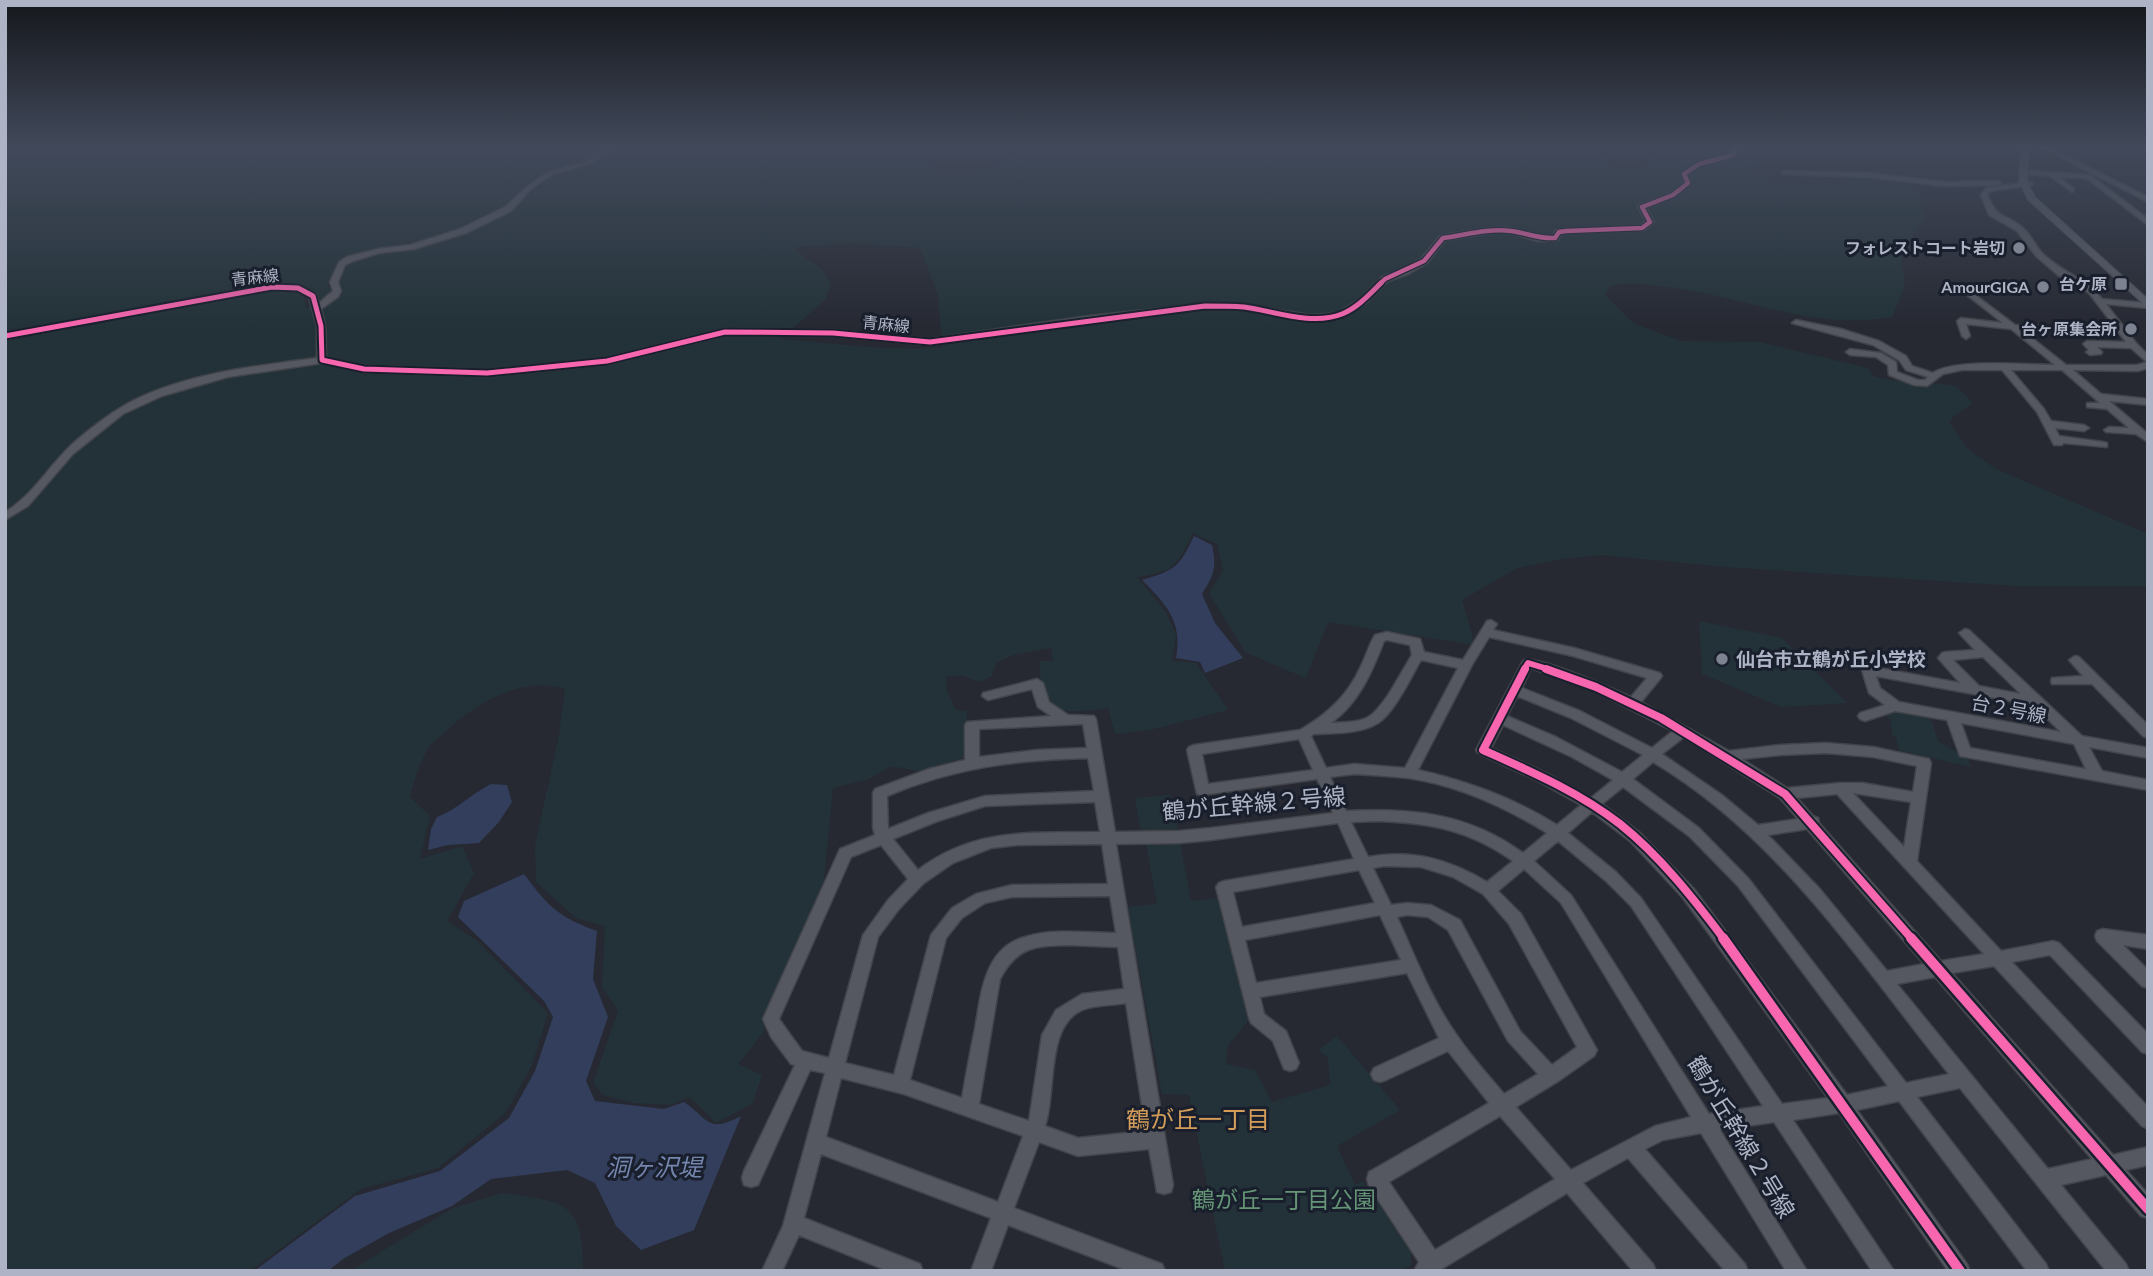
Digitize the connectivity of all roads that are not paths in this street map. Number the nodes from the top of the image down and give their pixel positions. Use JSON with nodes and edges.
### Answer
{"nodes":[{"id":1,"x":509,"y":208,"type":"edge"},
{"id":2,"x":1642,"y":208,"type":"edge"},
{"id":3,"x":1988,"y":208,"type":"edge"},
{"id":4,"x":2040,"y":208,"type":"edge"},
{"id":5,"x":2047,"y":208,"type":"edge"},
{"id":6,"x":2127,"y":208,"type":"edge"},
{"id":7,"x":2148,"y":223,"type":"edge"},
{"id":8,"x":1970,"y":293,"type":"dead end"},
{"id":9,"x":2148,"y":297,"type":"edge"},
{"id":10,"x":2102,"y":301,"type":"junction"},
{"id":11,"x":2148,"y":305,"type":"edge"},
{"id":12,"x":318,"y":307,"type":"junction"},
{"id":13,"x":1796,"y":323,"type":"dead end"},
{"id":14,"x":2012,"y":327,"type":"junction"},
{"id":15,"x":2047,"y":328,"type":"junction"},
{"id":16,"x":2121,"y":330,"type":"junction"},
{"id":17,"x":5,"y":336,"type":"edge"},
{"id":18,"x":1966,"y":336,"type":"dead end"},
{"id":19,"x":2058,"y":337,"type":"dead end"},
{"id":20,"x":2111,"y":351,"type":"dead end"},
{"id":21,"x":1850,"y":352,"type":"dead end"},
{"id":22,"x":2090,"y":352,"type":"dead end"},
{"id":23,"x":2140,"y":353,"type":"edge"},
{"id":24,"x":322,"y":360,"type":"junction"},
{"id":25,"x":2148,"y":365,"type":"edge"},
{"id":26,"x":2005,"y":368,"type":"junction"},
{"id":27,"x":2066,"y":369,"type":"junction"},
{"id":28,"x":1934,"y":376,"type":"junction"},
{"id":29,"x":2099,"y":397,"type":"junction"},
{"id":30,"x":2146,"y":404,"type":"edge"},
{"id":31,"x":2090,"y":405,"type":"dead end"},
{"id":32,"x":2110,"y":406,"type":"junction"},
{"id":33,"x":2123,"y":417,"type":"junction"},
{"id":34,"x":2143,"y":419,"type":"dead end"},
{"id":35,"x":2048,"y":424,"type":"junction"},
{"id":36,"x":2084,"y":428,"type":"dead end"},
{"id":37,"x":2109,"y":430,"type":"dead end"},
{"id":38,"x":2139,"y":431,"type":"junction"},
{"id":39,"x":2148,"y":439,"type":"edge"},
{"id":40,"x":2102,"y":445,"type":"dead end"},
{"id":41,"x":5,"y":517,"type":"edge"},
{"id":42,"x":1965,"y":633,"type":"dead end"},
{"id":43,"x":1987,"y":653,"type":"junction"},
{"id":44,"x":1418,"y":655,"type":"junction"},
{"id":45,"x":2075,"y":660,"type":"dead end"},
{"id":46,"x":1466,"y":666,"type":"junction"},
{"id":47,"x":2095,"y":680,"type":"junction"},
{"id":48,"x":2057,"y":681,"type":"dead end"},
{"id":49,"x":1514,"y":690,"type":"junction"},
{"id":50,"x":1975,"y":690,"type":"junction"},
{"id":51,"x":988,"y":696,"type":"dead end"},
{"id":52,"x":2038,"y":701,"type":"junction"},
{"id":53,"x":1633,"y":703,"type":"junction"},
{"id":54,"x":1895,"y":706,"type":"junction"},
{"id":55,"x":1865,"y":716,"type":"dead end"},
{"id":56,"x":1499,"y":718,"type":"junction"},
{"id":57,"x":1952,"y":718,"type":"junction"},
{"id":58,"x":1065,"y":719,"type":"junction"},
{"id":59,"x":1683,"y":730,"type":"junction"},
{"id":60,"x":1309,"y":731,"type":"junction"},
{"id":61,"x":2148,"y":733,"type":"edge"},
{"id":62,"x":2080,"y":742,"type":"junction"},
{"id":63,"x":1094,"y":753,"type":"junction"},
{"id":64,"x":2148,"y":753,"type":"edge"},
{"id":65,"x":1653,"y":754,"type":"junction"},
{"id":66,"x":1728,"y":755,"type":"junction"},
{"id":67,"x":972,"y":761,"type":"junction"},
{"id":68,"x":1320,"y":772,"type":"junction"},
{"id":69,"x":1409,"y":773,"type":"junction"},
{"id":70,"x":2097,"y":776,"type":"junction"},
{"id":71,"x":1623,"y":778,"type":"junction"},
{"id":72,"x":2148,"y":785,"type":"edge"},
{"id":73,"x":1840,"y":788,"type":"junction"},
{"id":74,"x":1785,"y":794,"type":"junction"},
{"id":75,"x":1101,"y":796,"type":"junction"},
{"id":76,"x":1919,"y":797,"type":"junction"},
{"id":77,"x":1593,"y":806,"type":"junction"},
{"id":78,"x":1342,"y":819,"type":"junction"},
{"id":79,"x":1813,"y":822,"type":"junction"},
{"id":80,"x":1754,"y":831,"type":"junction"},
{"id":81,"x":1560,"y":832,"type":"junction"},
{"id":82,"x":883,"y":837,"type":"junction"},
{"id":83,"x":1109,"y":837,"type":"junction"},
{"id":84,"x":1524,"y":860,"type":"junction"},
{"id":85,"x":1909,"y":862,"type":"junction"},
{"id":86,"x":1364,"y":866,"type":"junction"},
{"id":87,"x":916,"y":879,"type":"junction"},
{"id":88,"x":1117,"y":890,"type":"junction"},
{"id":89,"x":1489,"y":890,"type":"junction"},
{"id":90,"x":1386,"y":910,"type":"junction"},
{"id":91,"x":1236,"y":934,"type":"junction"},
{"id":92,"x":1125,"y":940,"type":"junction"},
{"id":93,"x":2148,"y":942,"type":"edge"},
{"id":94,"x":1996,"y":957,"type":"junction"},
{"id":95,"x":1411,"y":965,"type":"junction"},
{"id":96,"x":1939,"y":968,"type":"junction"},
{"id":97,"x":1883,"y":979,"type":"junction"},
{"id":98,"x":2148,"y":981,"type":"edge"},
{"id":99,"x":1250,"y":991,"type":"junction"},
{"id":100,"x":1134,"y":995,"type":"junction"},
{"id":101,"x":1451,"y":1041,"type":"junction"},
{"id":102,"x":2148,"y":1046,"type":"edge"},
{"id":103,"x":806,"y":1060,"type":"junction"},
{"id":104,"x":1290,"y":1063,"type":"dead end"},
{"id":105,"x":835,"y":1066,"type":"junction"},
{"id":106,"x":1380,"y":1074,"type":"dead end"},
{"id":107,"x":1550,"y":1076,"type":"junction"},
{"id":108,"x":1964,"y":1079,"type":"junction"},
{"id":109,"x":900,"y":1085,"type":"junction"},
{"id":110,"x":1904,"y":1093,"type":"junction"},
{"id":111,"x":1844,"y":1104,"type":"junction"},
{"id":112,"x":1503,"y":1106,"type":"junction"},
{"id":113,"x":969,"y":1109,"type":"junction"},
{"id":114,"x":1777,"y":1115,"type":"junction"},
{"id":115,"x":2148,"y":1120,"type":"edge"},
{"id":116,"x":1706,"y":1123,"type":"junction"},
{"id":117,"x":1035,"y":1133,"type":"junction"},
{"id":118,"x":1157,"y":1139,"type":"junction"},
{"id":119,"x":814,"y":1142,"type":"junction"},
{"id":120,"x":1631,"y":1147,"type":"junction"},
{"id":121,"x":2148,"y":1156,"type":"edge"},
{"id":122,"x":2110,"y":1165,"type":"junction"},
{"id":123,"x":751,"y":1178,"type":"dead end"},
{"id":124,"x":2045,"y":1179,"type":"junction"},
{"id":125,"x":1570,"y":1183,"type":"junction"},
{"id":126,"x":1164,"y":1185,"type":"dead end"},
{"id":127,"x":2148,"y":1209,"type":"edge"},
{"id":128,"x":1004,"y":1214,"type":"junction"},
{"id":129,"x":793,"y":1223,"type":"junction"},
{"id":130,"x":1428,"y":1267,"type":"edge"},
{"id":131,"x":1641,"y":1269,"type":"edge"},
{"id":132,"x":772,"y":1271,"type":"edge"},
{"id":133,"x":913,"y":1271,"type":"edge"},
{"id":134,"x":981,"y":1271,"type":"edge"},
{"id":135,"x":1155,"y":1271,"type":"edge"},
{"id":136,"x":1738,"y":1271,"type":"edge"},
{"id":137,"x":1797,"y":1271,"type":"edge"},
{"id":138,"x":1884,"y":1271,"type":"edge"},
{"id":139,"x":1960,"y":1271,"type":"edge"},
{"id":140,"x":2039,"y":1271,"type":"edge"},
{"id":141,"x":2119,"y":1271,"type":"edge"}],
"edges":[{"from":1,"to":12,"type":"street"},
{"from":2,"to":24,"type":"street","name":"青麻線"},
{"from":3,"to":10,"type":"street"},
{"from":4,"to":11,"type":"main road"},
{"from":5,"to":9,"type":"main road"},
{"from":6,"to":7,"type":"street"},
{"from":8,"to":14,"type":"street"},
{"from":10,"to":11,"type":"street"},
{"from":10,"to":16,"type":"street"},
{"from":12,"to":17,"type":"street","name":"青麻線"},
{"from":12,"to":24,"type":"street"},
{"from":13,"to":28,"type":"street"},
{"from":14,"to":15,"type":"street"},
{"from":14,"to":18,"type":"street"},
{"from":14,"to":27,"type":"street"},
{"from":15,"to":16,"type":"street"},
{"from":15,"to":19,"type":"street"},
{"from":16,"to":23,"type":"street"},
{"from":20,"to":23,"type":"street"},
{"from":21,"to":28,"type":"street"},
{"from":22,"to":23,"type":"street"},
{"from":24,"to":41,"type":"street"},
{"from":25,"to":27,"type":"street"},
{"from":26,"to":27,"type":"street"},
{"from":26,"to":28,"type":"street"},
{"from":26,"to":35,"type":"street"},
{"from":27,"to":29,"type":"street"},
{"from":29,"to":30,"type":"street"},
{"from":29,"to":32,"type":"street"},
{"from":31,"to":32,"type":"street"},
{"from":32,"to":33,"type":"street"},
{"from":33,"to":34,"type":"street"},
{"from":33,"to":38,"type":"street"},
{"from":35,"to":36,"type":"street"},
{"from":35,"to":40,"type":"street"},
{"from":37,"to":38,"type":"street"},
{"from":38,"to":39,"type":"street"},
{"from":42,"to":43,"type":"street"},
{"from":43,"to":50,"type":"street"},
{"from":43,"to":52,"type":"street"},
{"from":44,"to":46,"type":"street"},
{"from":44,"to":60,"type":"street"},
{"from":44,"to":60,"type":"street"},
{"from":45,"to":47,"type":"street"},
{"from":46,"to":53,"type":"street"},
{"from":46,"to":69,"type":"street"},
{"from":47,"to":48,"type":"street"},
{"from":47,"to":61,"type":"street"},
{"from":49,"to":53,"type":"street"},
{"from":49,"to":56,"type":"street"},
{"from":49,"to":65,"type":"street"},
{"from":50,"to":52,"type":"street"},
{"from":50,"to":54,"type":"street"},
{"from":51,"to":58,"type":"street"},
{"from":52,"to":62,"type":"street"},
{"from":53,"to":59,"type":"street"},
{"from":54,"to":55,"type":"street"},
{"from":54,"to":57,"type":"street","name":"台２号線"},
{"from":56,"to":71,"type":"street"},
{"from":56,"to":77,"type":"street"},
{"from":57,"to":62,"type":"street","name":"台２号線"},
{"from":57,"to":70,"type":"street"},
{"from":58,"to":63,"type":"street"},
{"from":58,"to":67,"type":"street"},
{"from":59,"to":65,"type":"street"},
{"from":59,"to":66,"type":"street"},
{"from":60,"to":68,"type":"street"},
{"from":60,"to":68,"type":"street"},
{"from":62,"to":64,"type":"street","name":"台２号線"},
{"from":62,"to":70,"type":"street"},
{"from":63,"to":67,"type":"street"},
{"from":63,"to":75,"type":"street"},
{"from":65,"to":71,"type":"street"},
{"from":65,"to":80,"type":"street"},
{"from":66,"to":74,"type":"street"},
{"from":66,"to":76,"type":"street"},
{"from":67,"to":82,"type":"street"},
{"from":68,"to":69,"type":"street"},
{"from":68,"to":78,"type":"street"},
{"from":69,"to":81,"type":"street"},
{"from":70,"to":72,"type":"street"},
{"from":71,"to":77,"type":"street"},
{"from":71,"to":110,"type":"street"},
{"from":73,"to":74,"type":"street"},
{"from":73,"to":76,"type":"street"},
{"from":73,"to":85,"type":"street"},
{"from":74,"to":79,"type":"street"},
{"from":75,"to":82,"type":"street"},
{"from":75,"to":83,"type":"street"},
{"from":76,"to":85,"type":"street"},
{"from":77,"to":81,"type":"street"},
{"from":77,"to":111,"type":"street"},
{"from":78,"to":83,"type":"street","name":"鶴が丘幹線２号線"},
{"from":78,"to":84,"type":"street","name":"鶴が丘幹線２号線"},
{"from":78,"to":86,"type":"street"},
{"from":79,"to":80,"type":"street"},
{"from":79,"to":96,"type":"street"},
{"from":80,"to":97,"type":"street"},
{"from":81,"to":84,"type":"street"},
{"from":81,"to":114,"type":"street"},
{"from":82,"to":87,"type":"street"},
{"from":82,"to":103,"type":"street"},
{"from":83,"to":87,"type":"street","name":"鶴が丘幹線２号線"},
{"from":83,"to":88,"type":"street"},
{"from":84,"to":89,"type":"street"},
{"from":84,"to":116,"type":"street","name":"鶴が丘幹線２号線"},
{"from":85,"to":94,"type":"street"},
{"from":86,"to":89,"type":"street"},
{"from":86,"to":90,"type":"street"},
{"from":86,"to":91,"type":"street"},
{"from":87,"to":105,"type":"street","name":"鶴が丘幹線２号線"},
{"from":88,"to":92,"type":"street"},
{"from":88,"to":109,"type":"street"},
{"from":89,"to":107,"type":"street"},
{"from":90,"to":91,"type":"street"},
{"from":90,"to":95,"type":"street"},
{"from":90,"to":107,"type":"street"},
{"from":91,"to":99,"type":"street"},
{"from":92,"to":100,"type":"street"},
{"from":92,"to":113,"type":"street"},
{"from":93,"to":98,"type":"street"},
{"from":94,"to":96,"type":"street"},
{"from":94,"to":102,"type":"street"},
{"from":94,"to":115,"type":"street"},
{"from":95,"to":99,"type":"street"},
{"from":95,"to":101,"type":"street"},
{"from":96,"to":97,"type":"street"},
{"from":96,"to":122,"type":"street"},
{"from":97,"to":108,"type":"street"},
{"from":99,"to":104,"type":"street"},
{"from":100,"to":117,"type":"street"},
{"from":100,"to":118,"type":"street"},
{"from":101,"to":106,"type":"street"},
{"from":101,"to":112,"type":"street"},
{"from":103,"to":105,"type":"street"},
{"from":103,"to":123,"type":"street"},
{"from":105,"to":109,"type":"street"},
{"from":105,"to":119,"type":"street","name":"鶴が丘幹線２号線"},
{"from":107,"to":112,"type":"street"},
{"from":108,"to":110,"type":"street"},
{"from":108,"to":124,"type":"street"},
{"from":109,"to":113,"type":"street"},
{"from":110,"to":111,"type":"street"},
{"from":110,"to":140,"type":"street"},
{"from":111,"to":114,"type":"street"},
{"from":111,"to":139,"type":"street"},
{"from":112,"to":125,"type":"street"},
{"from":112,"to":130,"type":"street"},
{"from":113,"to":117,"type":"street"},
{"from":114,"to":116,"type":"street"},
{"from":114,"to":138,"type":"street"},
{"from":116,"to":120,"type":"street"},
{"from":116,"to":137,"type":"street","name":"鶴が丘幹線２号線"},
{"from":117,"to":118,"type":"street"},
{"from":117,"to":128,"type":"street"},
{"from":118,"to":126,"type":"street"},
{"from":119,"to":128,"type":"street"},
{"from":119,"to":129,"type":"street","name":"鶴が丘幹線２号線"},
{"from":120,"to":125,"type":"street"},
{"from":120,"to":136,"type":"street"},
{"from":121,"to":122,"type":"street"},
{"from":122,"to":124,"type":"street"},
{"from":122,"to":127,"type":"street"},
{"from":124,"to":141,"type":"street"},
{"from":125,"to":130,"type":"street"},
{"from":125,"to":131,"type":"street"},
{"from":128,"to":134,"type":"street"},
{"from":128,"to":135,"type":"street"},
{"from":129,"to":132,"type":"street","name":"鶴が丘幹線２号線"},
{"from":129,"to":133,"type":"street"}]}
